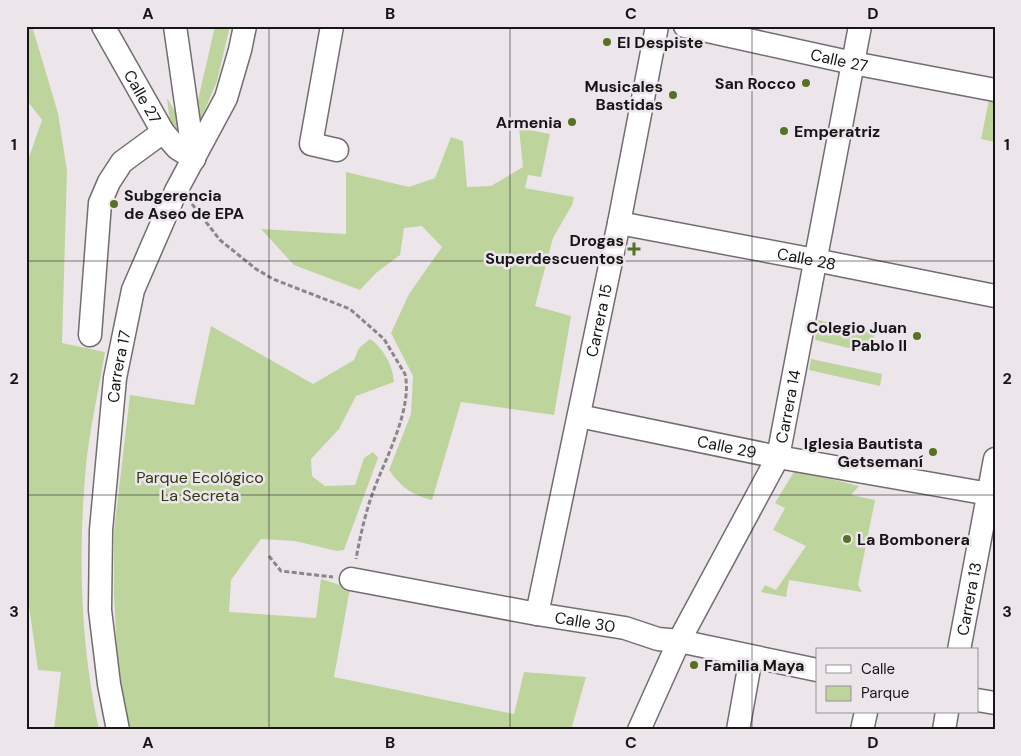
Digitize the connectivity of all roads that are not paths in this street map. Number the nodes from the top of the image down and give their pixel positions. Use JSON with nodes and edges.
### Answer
{"nodes":[{"id":1,"x":103,"y":26,"type":"edge"},
{"id":2,"x":175,"y":26,"type":"edge"},
{"id":3,"x":245,"y":26,"type":"edge"},
{"id":4,"x":332,"y":26,"type":"edge"},
{"id":5,"x":657,"y":26,"type":"edge"},
{"id":6,"x":685,"y":26,"type":"edge"},
{"id":7,"x":860,"y":26,"type":"edge"},
{"id":8,"x":853,"y":63,"type":"junction"},
{"id":9,"x":995,"y":90,"type":"edge"},
{"id":10,"x":163,"y":132,"type":"junction"},
{"id":11,"x":337,"y":150,"type":"dead end"},
{"id":12,"x":194,"y":159,"type":"junction"},
{"id":13,"x":619,"y":223,"type":"junction"},
{"id":14,"x":814,"y":260,"type":"junction"},
{"id":15,"x":995,"y":296,"type":"edge"},
{"id":16,"x":90,"y":335,"type":"dead end"},
{"id":17,"x":579,"y":416,"type":"junction"},
{"id":18,"x":778,"y":457,"type":"junction"},
{"id":19,"x":995,"y":459,"type":"edge"},
{"id":20,"x":992,"y":494,"type":"edge"},
{"id":21,"x":352,"y":579,"type":"road end"},
{"id":22,"x":537,"y":614,"type":"junction"},
{"id":23,"x":679,"y":641,"type":"junction"},
{"id":24,"x":959,"y":648,"type":"edge"},
{"id":25,"x":751,"y":657,"type":"junction"},
{"id":26,"x":816,"y":670,"type":"edge"},
{"id":27,"x":978,"y":700,"type":"edge"},
{"id":28,"x":995,"y":703,"type":"edge"},
{"id":29,"x":866,"y":714,"type":"edge"},
{"id":30,"x":947,"y":714,"type":"edge"},
{"id":31,"x":118,"y":730,"type":"edge"},
{"id":32,"x":639,"y":730,"type":"edge"},
{"id":33,"x":738,"y":730,"type":"edge"},
{"id":34,"x":862,"y":730,"type":"edge"},
{"id":35,"x":944,"y":730,"type":"edge"}],
"edges":[{"from":1,"to":10,"type":"street","name":"Calle 27"},
{"from":2,"to":12,"type":"street"},
{"from":3,"to":12,"type":"street","name":"Carrera 17"},
{"from":4,"to":11,"type":"street"},
{"from":5,"to":13,"type":"street","name":"Carrera 15"},
{"from":6,"to":8,"type":"street","name":"Calle 27"},
{"from":7,"to":8,"type":"street","name":"Carrera 14"},
{"from":8,"to":9,"type":"street","name":"Calle 27"},
{"from":8,"to":14,"type":"street","name":"Carrera 14"},
{"from":10,"to":12,"type":"street","name":"Calle 27"},
{"from":10,"to":16,"type":"street"},
{"from":12,"to":31,"type":"street","name":"Carrera 17"},
{"from":13,"to":14,"type":"street","name":"Calle 28"},
{"from":13,"to":17,"type":"street","name":"Carrera 15"},
{"from":14,"to":15,"type":"street","name":"Calle 28"},
{"from":14,"to":18,"type":"street","name":"Carrera 14"},
{"from":17,"to":18,"type":"street","name":"Calle 29"},
{"from":17,"to":22,"type":"street","name":"Carrera 15"},
{"from":18,"to":20,"type":"street","name":"Calle 29"},
{"from":18,"to":23,"type":"street","name":"Carrera 14"},
{"from":19,"to":20,"type":"street","name":"Carrera 13"},
{"from":20,"to":24,"type":"street","name":"Carrera 13"},
{"from":21,"to":22,"type":"street","name":"Calle 30"},
{"from":22,"to":23,"type":"street","name":"Calle 30"},
{"from":23,"to":25,"type":"street","name":"Calle 30"},
{"from":23,"to":32,"type":"street","name":"Carrera 14"},
{"from":25,"to":26,"type":"street","name":"Calle 30"},
{"from":25,"to":33,"type":"street"},
{"from":27,"to":28,"type":"street"},
{"from":29,"to":34,"type":"street"},
{"from":30,"to":35,"type":"street"}]}
